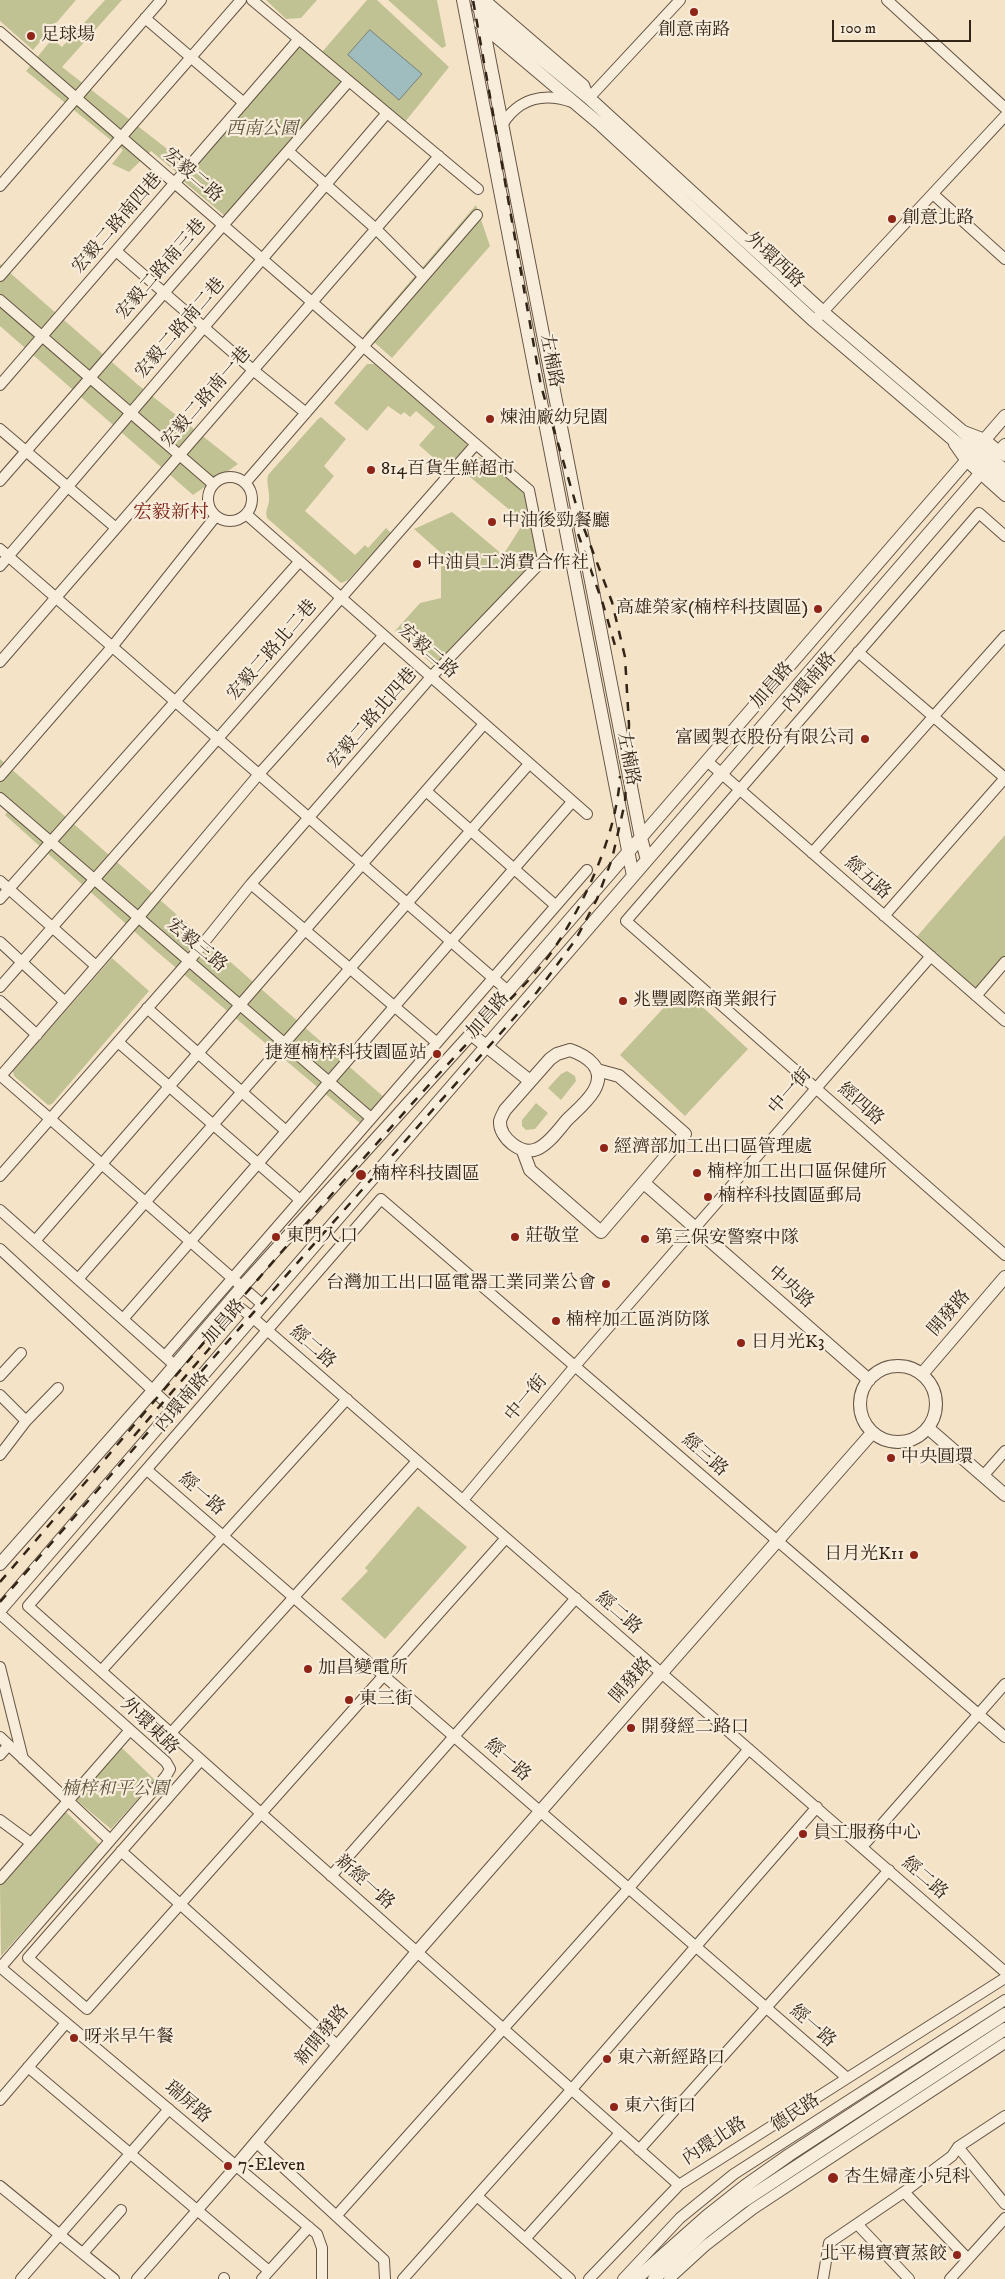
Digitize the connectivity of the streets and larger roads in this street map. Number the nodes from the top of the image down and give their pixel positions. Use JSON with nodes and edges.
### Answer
{"nodes":[{"id":1,"x":161,"y":0,"type":"edge"},
{"id":2,"x":241,"y":0,"type":"edge"},
{"id":3,"x":252,"y":0,"type":"edge"},
{"id":4,"x":680,"y":0,"type":"edge"},
{"id":5,"x":887,"y":0,"type":"edge"},
{"id":6,"x":474,"y":3,"type":"edge"},
{"id":7,"x":145,"y":18,"type":"junction"},
{"id":8,"x":482,"y":25,"type":"junction"},
{"id":9,"x":0,"y":32,"type":"edge"},
{"id":10,"x":299,"y":39,"type":"junction"},
{"id":11,"x":191,"y":57,"type":"junction"},
{"id":12,"x":349,"y":81,"type":"junction"},
{"id":13,"x":76,"y":98,"type":"junction"},
{"id":14,"x":589,"y":98,"type":"junction"},
{"id":15,"x":244,"y":103,"type":"junction"},
{"id":16,"x":575,"y":103,"type":"junction"},
{"id":17,"x":1005,"y":108,"type":"edge"},
{"id":18,"x":387,"y":113,"type":"junction"},
{"id":19,"x":1005,"y":116,"type":"edge"},
{"id":20,"x":502,"y":125,"type":"junction"},
{"id":21,"x":122,"y":137,"type":"junction"},
{"id":22,"x":288,"y":151,"type":"junction"},
{"id":23,"x":439,"y":156,"type":"junction"},
{"id":24,"x":175,"y":183,"type":"junction"},
{"id":25,"x":325,"y":185,"type":"junction"},
{"id":26,"x":0,"y":186,"type":"edge"},
{"id":27,"x":478,"y":189,"type":"dead end"},
{"id":28,"x":932,"y":194,"type":"junction"},
{"id":29,"x":477,"y":215,"type":"dead end"},
{"id":30,"x":223,"y":225,"type":"junction"},
{"id":31,"x":376,"y":229,"type":"junction"},
{"id":32,"x":116,"y":251,"type":"junction"},
{"id":33,"x":262,"y":259,"type":"junction"},
{"id":34,"x":1005,"y":259,"type":"edge"},
{"id":35,"x":0,"y":276,"type":"edge"},
{"id":36,"x":424,"y":276,"type":"junction"},
{"id":37,"x":164,"y":293,"type":"junction"},
{"id":38,"x":0,"y":300,"type":"edge"},
{"id":39,"x":312,"y":302,"type":"junction"},
{"id":40,"x":819,"y":316,"type":"junction"},
{"id":41,"x":204,"y":327,"type":"junction"},
{"id":42,"x":42,"y":337,"type":"junction"},
{"id":43,"x":362,"y":346,"type":"junction"},
{"id":44,"x":253,"y":370,"type":"junction"},
{"id":45,"x":89,"y":378,"type":"junction"},
{"id":46,"x":0,"y":385,"type":"edge"},
{"id":47,"x":306,"y":413,"type":"junction"},
{"id":48,"x":130,"y":414,"type":"junction"},
{"id":49,"x":1005,"y":416,"type":"edge"},
{"id":50,"x":0,"y":430,"type":"edge"},
{"id":51,"x":476,"y":444,"type":"junction"},
{"id":52,"x":26,"y":451,"type":"junction"},
{"id":53,"x":975,"y":451,"type":"junction"},
{"id":54,"x":178,"y":456,"type":"junction"},
{"id":55,"x":994,"y":459,"type":"edge"},
{"id":56,"x":1005,"y":471,"type":"edge"},
{"id":57,"x":0,"y":481,"type":"edge"},
{"id":58,"x":246,"y":482,"type":"junction"},
{"id":59,"x":213,"y":484,"type":"junction"},
{"id":60,"x":1005,"y":484,"type":"edge"},
{"id":61,"x":68,"y":486,"type":"junction"},
{"id":62,"x":529,"y":490,"type":"joint"},
{"id":63,"x":1005,"y":496,"type":"edge"},
{"id":64,"x":246,"y":514,"type":"junction"},
{"id":65,"x":216,"y":516,"type":"junction"},
{"id":66,"x":116,"y":528,"type":"junction"},
{"id":67,"x":1005,"y":536,"type":"edge"},
{"id":68,"x":4,"y":553,"type":"edge"},
{"id":69,"x":299,"y":562,"type":"junction"},
{"id":70,"x":0,"y":566,"type":"edge"},
{"id":71,"x":56,"y":598,"type":"junction"},
{"id":72,"x":340,"y":598,"type":"junction"},
{"id":73,"x":383,"y":636,"type":"junction"},
{"id":74,"x":1005,"y":636,"type":"edge"},
{"id":75,"x":112,"y":647,"type":"junction"},
{"id":76,"x":858,"y":652,"type":"junction"},
{"id":77,"x":0,"y":662,"type":"edge"},
{"id":78,"x":431,"y":676,"type":"junction"},
{"id":79,"x":175,"y":702,"type":"junction"},
{"id":80,"x":933,"y":716,"type":"junction"},
{"id":81,"x":484,"y":724,"type":"junction"},
{"id":82,"x":217,"y":738,"type":"junction"},
{"id":83,"x":707,"y":761,"type":"junction"},
{"id":84,"x":529,"y":764,"type":"junction"},
{"id":85,"x":260,"y":774,"type":"junction"},
{"id":86,"x":721,"y":774,"type":"junction"},
{"id":87,"x":0,"y":776,"type":"edge"},
{"id":88,"x":1005,"y":778,"type":"edge"},
{"id":89,"x":739,"y":789,"type":"junction"},
{"id":90,"x":426,"y":791,"type":"junction"},
{"id":91,"x":572,"y":802,"type":"junction"},
{"id":92,"x":2,"y":804,"type":"edge"},
{"id":93,"x":587,"y":814,"type":"dead end"},
{"id":94,"x":308,"y":818,"type":"junction"},
{"id":95,"x":471,"y":830,"type":"junction"},
{"id":96,"x":640,"y":838,"type":"junction"},
{"id":97,"x":51,"y":842,"type":"junction"},
{"id":98,"x":627,"y":852,"type":"junction"},
{"id":99,"x":812,"y":853,"type":"junction"},
{"id":100,"x":647,"y":860,"type":"junction"},
{"id":101,"x":362,"y":864,"type":"junction"},
{"id":102,"x":514,"y":869,"type":"junction"},
{"id":103,"x":587,"y":870,"type":"dead end"},
{"id":104,"x":633,"y":876,"type":"junction"},
{"id":105,"x":94,"y":879,"type":"junction"},
{"id":106,"x":0,"y":880,"type":"edge"},
{"id":107,"x":251,"y":884,"type":"junction"},
{"id":108,"x":10,"y":889,"type":"junction"},
{"id":109,"x":0,"y":899,"type":"edge"},
{"id":110,"x":407,"y":904,"type":"junction"},
{"id":111,"x":555,"y":905,"type":"junction"},
{"id":112,"x":884,"y":916,"type":"junction"},
{"id":113,"x":138,"y":918,"type":"junction"},
{"id":114,"x":626,"y":921,"type":"joint"},
{"id":115,"x":52,"y":927,"type":"junction"},
{"id":116,"x":305,"y":930,"type":"junction"},
{"id":117,"x":0,"y":942,"type":"edge"},
{"id":118,"x":451,"y":942,"type":"junction"},
{"id":119,"x":930,"y":956,"type":"junction"},
{"id":120,"x":189,"y":961,"type":"junction"},
{"id":121,"x":22,"y":962,"type":"junction"},
{"id":122,"x":1005,"y":962,"type":"edge"},
{"id":123,"x":96,"y":966,"type":"junction"},
{"id":124,"x":350,"y":968,"type":"junction"},
{"id":125,"x":492,"y":978,"type":"junction"},
{"id":126,"x":0,"y":987,"type":"edge"},
{"id":127,"x":508,"y":991,"type":"junction"},
{"id":128,"x":976,"y":996,"type":"junction"},
{"id":129,"x":0,"y":1001,"type":"edge"},
{"id":130,"x":65,"y":1002,"type":"junction"},
{"id":131,"x":240,"y":1005,"type":"junction"},
{"id":132,"x":394,"y":1006,"type":"junction"},
{"id":133,"x":147,"y":1008,"type":"junction"},
{"id":134,"x":1005,"y":1021,"type":"edge"},
{"id":135,"x":471,"y":1034,"type":"junction"},
{"id":136,"x":37,"y":1035,"type":"junction"},
{"id":137,"x":118,"y":1042,"type":"junction"},
{"id":138,"x":436,"y":1042,"type":"junction"},
{"id":139,"x":284,"y":1044,"type":"junction"},
{"id":140,"x":486,"y":1046,"type":"junction"},
{"id":141,"x":198,"y":1053,"type":"junction"},
{"id":142,"x":597,"y":1070,"type":"junction"},
{"id":143,"x":0,"y":1076,"type":"edge"},
{"id":144,"x":530,"y":1081,"type":"junction"},
{"id":145,"x":329,"y":1082,"type":"junction"},
{"id":146,"x":169,"y":1086,"type":"junction"},
{"id":147,"x":816,"y":1088,"type":"junction"},
{"id":148,"x":242,"y":1092,"type":"junction"},
{"id":149,"x":50,"y":1118,"type":"junction"},
{"id":150,"x":371,"y":1118,"type":"junction"},
{"id":151,"x":213,"y":1125,"type":"junction"},
{"id":152,"x":286,"y":1131,"type":"junction"},
{"id":153,"x":523,"y":1151,"type":"junction"},
{"id":154,"x":102,"y":1164,"type":"junction"},
{"id":155,"x":258,"y":1164,"type":"junction"},
{"id":156,"x":0,"y":1176,"type":"edge"},
{"id":157,"x":644,"y":1183,"type":"junction"},
{"id":158,"x":381,"y":1199,"type":"joint"},
{"id":159,"x":300,"y":1200,"type":"junction"},
{"id":160,"x":145,"y":1202,"type":"junction"},
{"id":161,"x":0,"y":1210,"type":"edge"},
{"id":162,"x":695,"y":1228,"type":"junction"},
{"id":163,"x":34,"y":1241,"type":"junction"},
{"id":164,"x":190,"y":1241,"type":"junction"},
{"id":165,"x":0,"y":1249,"type":"edge"},
{"id":166,"x":1005,"y":1255,"type":"edge"},
{"id":167,"x":232,"y":1278,"type":"junction"},
{"id":168,"x":1005,"y":1278,"type":"edge"},
{"id":169,"x":78,"y":1279,"type":"junction"},
{"id":170,"x":242,"y":1287,"type":"junction"},
{"id":171,"x":231,"y":1301,"type":"junction"},
{"id":172,"x":263,"y":1305,"type":"junction"},
{"id":173,"x":252,"y":1318,"type":"junction"},
{"id":174,"x":123,"y":1319,"type":"junction"},
{"id":175,"x":268,"y":1331,"type":"junction"},
{"id":176,"x":20,"y":1353,"type":"dead end"},
{"id":177,"x":165,"y":1356,"type":"junction"},
{"id":178,"x":175,"y":1365,"type":"junction"},
{"id":179,"x":575,"y":1366,"type":"junction"},
{"id":180,"x":922,"y":1374,"type":"junction"},
{"id":181,"x":0,"y":1376,"type":"edge"},
{"id":182,"x":868,"y":1380,"type":"junction"},
{"id":183,"x":58,"y":1388,"type":"dead end"},
{"id":184,"x":153,"y":1391,"type":"junction"},
{"id":185,"x":0,"y":1395,"type":"edge"},
{"id":186,"x":346,"y":1399,"type":"junction"},
{"id":187,"x":174,"y":1409,"type":"junction"},
{"id":188,"x":26,"y":1421,"type":"junction"},
{"id":189,"x":928,"y":1428,"type":"junction"},
{"id":190,"x":872,"y":1433,"type":"junction"},
{"id":191,"x":1005,"y":1451,"type":"edge"},
{"id":192,"x":0,"y":1455,"type":"edge"},
{"id":193,"x":418,"y":1461,"type":"junction"},
{"id":194,"x":147,"y":1470,"type":"junction"},
{"id":195,"x":983,"y":1476,"type":"junction"},
{"id":196,"x":1005,"y":1495,"type":"edge"},
{"id":197,"x":463,"y":1500,"type":"junction"},
{"id":198,"x":222,"y":1536,"type":"junction"},
{"id":199,"x":506,"y":1538,"type":"junction"},
{"id":200,"x":777,"y":1541,"type":"junction"},
{"id":201,"x":0,"y":1564,"type":"edge"},
{"id":202,"x":293,"y":1597,"type":"junction"},
{"id":203,"x":576,"y":1598,"type":"junction"},
{"id":204,"x":28,"y":1606,"type":"joint"},
{"id":205,"x":0,"y":1612,"type":"edge"},
{"id":206,"x":0,"y":1667,"type":"edge"},
{"id":207,"x":101,"y":1671,"type":"junction"},
{"id":208,"x":662,"y":1673,"type":"junction"},
{"id":209,"x":384,"y":1675,"type":"junction"},
{"id":210,"x":1005,"y":1684,"type":"edge"},
{"id":211,"x":978,"y":1714,"type":"junction"},
{"id":212,"x":130,"y":1730,"type":"junction"},
{"id":213,"x":171,"y":1733,"type":"junction"},
{"id":214,"x":454,"y":1737,"type":"junction"},
{"id":215,"x":1005,"y":1737,"type":"edge"},
{"id":216,"x":0,"y":1738,"type":"edge"},
{"id":217,"x":8,"y":1746,"type":"junction"},
{"id":218,"x":749,"y":1749,"type":"junction"},
{"id":219,"x":0,"y":1755,"type":"edge"},
{"id":220,"x":23,"y":1759,"type":"junction"},
{"id":221,"x":201,"y":1760,"type":"junction"},
{"id":222,"x":68,"y":1801,"type":"junction"},
{"id":223,"x":817,"y":1807,"type":"junction"},
{"id":224,"x":540,"y":1812,"type":"junction"},
{"id":225,"x":262,"y":1814,"type":"junction"},
{"id":226,"x":0,"y":1820,"type":"edge"},
{"id":227,"x":110,"y":1840,"type":"junction"},
{"id":228,"x":31,"y":1843,"type":"junction"},
{"id":229,"x":862,"y":1847,"type":"junction"},
{"id":230,"x":121,"y":1851,"type":"junction"},
{"id":231,"x":889,"y":1870,"type":"junction"},
{"id":232,"x":331,"y":1876,"type":"junction"},
{"id":233,"x":0,"y":1879,"type":"edge"},
{"id":234,"x":628,"y":1889,"type":"junction"},
{"id":235,"x":181,"y":1904,"type":"junction"},
{"id":236,"x":696,"y":1948,"type":"junction"},
{"id":237,"x":417,"y":1952,"type":"junction"},
{"id":238,"x":0,"y":1967,"type":"edge"},
{"id":239,"x":1005,"y":1972,"type":"edge"},
{"id":240,"x":1005,"y":1978,"type":"edge"},
{"id":241,"x":1005,"y":2000,"type":"edge"},
{"id":242,"x":766,"y":2008,"type":"junction"},
{"id":243,"x":1005,"y":2014,"type":"edge"},
{"id":244,"x":66,"y":2023,"type":"junction"},
{"id":245,"x":503,"y":2029,"type":"junction"},
{"id":246,"x":1005,"y":2029,"type":"edge"},
{"id":247,"x":1005,"y":2044,"type":"edge"},
{"id":248,"x":338,"y":2046,"type":"junction"},
{"id":249,"x":28,"y":2067,"type":"junction"},
{"id":250,"x":846,"y":2077,"type":"junction"},
{"id":251,"x":572,"y":2090,"type":"junction"},
{"id":252,"x":0,"y":2100,"type":"edge"},
{"id":253,"x":169,"y":2109,"type":"junction"},
{"id":254,"x":1005,"y":2116,"type":"edge"},
{"id":255,"x":620,"y":2133,"type":"junction"},
{"id":256,"x":257,"y":2143,"type":"junction"},
{"id":257,"x":958,"y":2147,"type":"junction"},
{"id":258,"x":639,"y":2150,"type":"junction"},
{"id":259,"x":129,"y":2154,"type":"junction"},
{"id":260,"x":236,"y":2166,"type":"junction"},
{"id":261,"x":679,"y":2185,"type":"junction"},
{"id":262,"x":0,"y":2186,"type":"edge"},
{"id":263,"x":904,"y":2192,"type":"junction"},
{"id":264,"x":477,"y":2196,"type":"junction"},
{"id":265,"x":1005,"y":2204,"type":"edge"},
{"id":266,"x":121,"y":2210,"type":"dead end"},
{"id":267,"x":197,"y":2210,"type":"junction"},
{"id":268,"x":337,"y":2215,"type":"junction"},
{"id":269,"x":1005,"y":2218,"type":"edge"},
{"id":270,"x":857,"y":2224,"type":"junction"},
{"id":271,"x":309,"y":2227,"type":"junction"},
{"id":272,"x":59,"y":2234,"type":"junction"},
{"id":273,"x":526,"y":2239,"type":"junction"},
{"id":274,"x":83,"y":2253,"type":"junction"},
{"id":275,"x":968,"y":2259,"type":"junction"},
{"id":276,"x":265,"y":2275,"type":"edge"},
{"id":277,"x":21,"y":2279,"type":"edge"},
{"id":278,"x":114,"y":2279,"type":"edge"},
{"id":279,"x":137,"y":2279,"type":"edge"},
{"id":280,"x":322,"y":2279,"type":"edge"},
{"id":281,"x":385,"y":2279,"type":"edge"},
{"id":282,"x":403,"y":2279,"type":"edge"},
{"id":283,"x":570,"y":2279,"type":"edge"},
{"id":284,"x":589,"y":2279,"type":"edge"},
{"id":285,"x":623,"y":2279,"type":"edge"},
{"id":286,"x":636,"y":2279,"type":"edge"},
{"id":287,"x":654,"y":2279,"type":"edge"},
{"id":288,"x":669,"y":2279,"type":"edge"},
{"id":289,"x":823,"y":2279,"type":"edge"},
{"id":290,"x":909,"y":2279,"type":"edge"},
{"id":291,"x":950,"y":2279,"type":"edge"}],
"edges":[{"from":1,"to":7,"type":"street"},
{"from":2,"to":11,"type":"street"},
{"from":3,"to":10,"type":"street"},
{"from":4,"to":14,"type":"street"},
{"from":5,"to":17,"type":"street"},
{"from":6,"to":8,"type":"street","name":"外環西路"},
{"from":6,"to":14,"type":"street","name":"外環西路"},
{"from":6,"to":98,"type":"street","name":"左楠路"},
{"from":7,"to":11,"type":"street"},
{"from":7,"to":13,"type":"street"},
{"from":8,"to":16,"type":"street","name":"外環西路"},
{"from":8,"to":20,"type":"street","name":"左楠路"},
{"from":9,"to":13,"type":"street","name":"宏毅二路"},
{"from":10,"to":12,"type":"street"},
{"from":10,"to":15,"type":"street","name":"宏毅二路南四巷"},
{"from":11,"to":15,"type":"street"},
{"from":11,"to":21,"type":"street"},
{"from":12,"to":18,"type":"street"},
{"from":12,"to":22,"type":"street","name":"宏毅二路南三巷"},
{"from":13,"to":21,"type":"street","name":"宏毅二路"},
{"from":13,"to":26,"type":"street"},
{"from":14,"to":40,"type":"street","name":"外環西路"},
{"from":15,"to":24,"type":"street","name":"宏毅二路南四巷"},
{"from":16,"to":20,"type":"street"},
{"from":16,"to":40,"type":"street","name":"外環西路"},
{"from":18,"to":23,"type":"street"},
{"from":18,"to":25,"type":"street","name":"宏毅二路南二巷"},
{"from":19,"to":28,"type":"street"},
{"from":20,"to":96,"type":"street","name":"左楠路"},
{"from":21,"to":24,"type":"street","name":"宏毅二路"},
{"from":21,"to":35,"type":"street"},
{"from":22,"to":25,"type":"street"},
{"from":22,"to":30,"type":"street","name":"宏毅二路南三巷"},
{"from":23,"to":27,"type":"street"},
{"from":23,"to":31,"type":"street","name":"宏毅二路南一巷"},
{"from":24,"to":30,"type":"street","name":"宏毅二路"},
{"from":24,"to":32,"type":"street","name":"宏毅二路南四巷"},
{"from":25,"to":31,"type":"street"},
{"from":25,"to":33,"type":"street","name":"宏毅二路南二巷"},
{"from":28,"to":34,"type":"street"},
{"from":28,"to":40,"type":"street"},
{"from":29,"to":36,"type":"street"},
{"from":30,"to":33,"type":"street","name":"宏毅二路"},
{"from":30,"to":37,"type":"street","name":"宏毅二路南三巷"},
{"from":31,"to":36,"type":"street"},
{"from":31,"to":39,"type":"street","name":"宏毅二路南一巷"},
{"from":32,"to":37,"type":"street"},
{"from":32,"to":42,"type":"street","name":"宏毅二路南四巷"},
{"from":33,"to":39,"type":"street","name":"宏毅二路"},
{"from":33,"to":41,"type":"street","name":"宏毅二路南二巷"},
{"from":36,"to":43,"type":"street"},
{"from":37,"to":41,"type":"street"},
{"from":37,"to":45,"type":"street","name":"宏毅二路南三巷"},
{"from":38,"to":42,"type":"street"},
{"from":39,"to":43,"type":"street","name":"宏毅二路"},
{"from":39,"to":44,"type":"street","name":"宏毅二路南一巷"},
{"from":40,"to":53,"type":"street","name":"外環西路"},
{"from":40,"to":53,"type":"street","name":"外環西路"},
{"from":41,"to":44,"type":"street"},
{"from":41,"to":48,"type":"street","name":"宏毅二路南二巷"},
{"from":42,"to":45,"type":"street"},
{"from":42,"to":46,"type":"street","name":"宏毅二路南四巷"},
{"from":43,"to":47,"type":"street"},
{"from":43,"to":51,"type":"street","name":"宏毅二路"},
{"from":44,"to":47,"type":"street"},
{"from":44,"to":54,"type":"street","name":"宏毅二路南一巷"},
{"from":45,"to":48,"type":"street"},
{"from":45,"to":52,"type":"street","name":"宏毅二路南三巷"},
{"from":47,"to":58,"type":"street"},
{"from":48,"to":54,"type":"street"},
{"from":48,"to":61,"type":"street","name":"宏毅二路南二巷"},
{"from":49,"to":53,"type":"street","name":"加昌路"},
{"from":50,"to":52,"type":"street"},
{"from":51,"to":62,"type":"street","name":"宏毅二路"},
{"from":51,"to":72,"type":"street","name":"宏毅二路北二巷"},
{"from":52,"to":57,"type":"street","name":"宏毅二路南三巷"},
{"from":52,"to":61,"type":"street"},
{"from":53,"to":55,"type":"street","name":"外環西路"},
{"from":53,"to":55,"type":"street","name":"外環西路"},
{"from":53,"to":83,"type":"street","name":"加昌路"},
{"from":54,"to":59,"type":"street"},
{"from":54,"to":66,"type":"street","name":"宏毅二路南一巷"},
{"from":55,"to":56,"type":"street","name":"外環西路"},
{"from":55,"to":60,"type":"street","name":"外環西路"},
{"from":55,"to":63,"type":"street","name":"外環西路"},
{"from":55,"to":86,"type":"street","name":"加昌路"},
{"from":58,"to":59,"type":"street"},
{"from":58,"to":64,"type":"street"},
{"from":59,"to":65,"type":"street"},
{"from":61,"to":66,"type":"street"},
{"from":61,"to":68,"type":"street","name":"宏毅二路南二巷"},
{"from":62,"to":78,"type":"street","name":"宏毅二路北四巷"},
{"from":64,"to":65,"type":"street"},
{"from":64,"to":69,"type":"street","name":"宏毅二路"},
{"from":65,"to":75,"type":"street"},
{"from":66,"to":71,"type":"street","name":"宏毅二路南一巷"},
{"from":67,"to":76,"type":"street","name":"內環南路"},
{"from":68,"to":70,"type":"street","name":"宏毅二路南二巷"},
{"from":68,"to":71,"type":"street"},
{"from":69,"to":72,"type":"street","name":"宏毅二路"},
{"from":69,"to":79,"type":"street"},
{"from":71,"to":75,"type":"street"},
{"from":71,"to":77,"type":"street","name":"宏毅二路南一巷"},
{"from":72,"to":73,"type":"street","name":"宏毅二路"},
{"from":72,"to":82,"type":"street","name":"宏毅二路北二巷"},
{"from":73,"to":78,"type":"street","name":"宏毅二路"},
{"from":73,"to":85,"type":"street"},
{"from":74,"to":80,"type":"street"},
{"from":75,"to":79,"type":"street"},
{"from":75,"to":87,"type":"street"},
{"from":76,"to":80,"type":"street"},
{"from":76,"to":89,"type":"street","name":"內環南路"},
{"from":78,"to":81,"type":"street","name":"宏毅二路"},
{"from":78,"to":94,"type":"street","name":"宏毅二路北四巷"},
{"from":79,"to":82,"type":"street"},
{"from":79,"to":97,"type":"street"},
{"from":80,"to":88,"type":"street"},
{"from":80,"to":99,"type":"street"},
{"from":81,"to":84,"type":"street","name":"宏毅二路"},
{"from":81,"to":90,"type":"street"},
{"from":82,"to":85,"type":"street"},
{"from":82,"to":105,"type":"street","name":"宏毅二路北二巷"},
{"from":83,"to":86,"type":"street","name":"經五路"},
{"from":83,"to":96,"type":"street","name":"加昌路"},
{"from":84,"to":91,"type":"street","name":"宏毅二路"},
{"from":84,"to":95,"type":"street"},
{"from":85,"to":94,"type":"street"},
{"from":85,"to":113,"type":"street"},
{"from":86,"to":89,"type":"street","name":"經五路"},
{"from":86,"to":100,"type":"street","name":"加昌路"},
{"from":88,"to":112,"type":"street"},
{"from":89,"to":99,"type":"street","name":"經五路"},
{"from":89,"to":114,"type":"street","name":"內環南路"},
{"from":90,"to":95,"type":"street"},
{"from":90,"to":101,"type":"street"},
{"from":91,"to":93,"type":"street","name":"宏毅二路"},
{"from":91,"to":102,"type":"street"},
{"from":92,"to":97,"type":"street","name":"宏毅三路"},
{"from":94,"to":101,"type":"street"},
{"from":94,"to":107,"type":"street","name":"宏毅二路北四巷"},
{"from":95,"to":102,"type":"street"},
{"from":95,"to":110,"type":"street"},
{"from":96,"to":98,"type":"street","name":"加昌路"},
{"from":96,"to":100,"type":"street","name":"左楠路"},
{"from":97,"to":105,"type":"street","name":"宏毅三路"},
{"from":97,"to":108,"type":"street"},
{"from":98,"to":104,"type":"street","name":"左楠路"},
{"from":98,"to":127,"type":"street","name":"加昌路"},
{"from":99,"to":112,"type":"street","name":"經五路"},
{"from":100,"to":104,"type":"street","name":"加昌路"},
{"from":101,"to":110,"type":"street"},
{"from":101,"to":116,"type":"street"},
{"from":102,"to":111,"type":"street"},
{"from":102,"to":118,"type":"street"},
{"from":103,"to":111,"type":"street"},
{"from":104,"to":140,"type":"street","name":"加昌路"},
{"from":105,"to":113,"type":"street","name":"宏毅三路"},
{"from":105,"to":115,"type":"street","name":"宏毅二路北二巷"},
{"from":106,"to":108,"type":"street"},
{"from":107,"to":116,"type":"street"},
{"from":107,"to":120,"type":"street","name":"宏毅二路北四巷"},
{"from":108,"to":109,"type":"street"},
{"from":108,"to":115,"type":"street"},
{"from":110,"to":118,"type":"street"},
{"from":110,"to":124,"type":"street"},
{"from":111,"to":125,"type":"street"},
{"from":112,"to":119,"type":"street","name":"經五路"},
{"from":113,"to":120,"type":"street","name":"宏毅三路"},
{"from":113,"to":123,"type":"street"},
{"from":114,"to":147,"type":"street","name":"經四路"},
{"from":115,"to":121,"type":"street","name":"宏毅二路北二巷"},
{"from":115,"to":123,"type":"street"},
{"from":116,"to":124,"type":"street"},
{"from":116,"to":131,"type":"street"},
{"from":117,"to":121,"type":"street"},
{"from":118,"to":125,"type":"street"},
{"from":118,"to":132,"type":"street"},
{"from":119,"to":128,"type":"street","name":"經五路"},
{"from":119,"to":147,"type":"street","name":"中一街"},
{"from":120,"to":131,"type":"street","name":"宏毅三路"},
{"from":120,"to":133,"type":"street","name":"宏毅二路北四巷"},
{"from":121,"to":126,"type":"street","name":"宏毅二路北二巷"},
{"from":121,"to":130,"type":"street"},
{"from":122,"to":128,"type":"street"},
{"from":123,"to":130,"type":"street"},
{"from":124,"to":132,"type":"street"},
{"from":124,"to":139,"type":"street"},
{"from":125,"to":127,"type":"street"},
{"from":125,"to":138,"type":"street"},
{"from":127,"to":135,"type":"street","name":"加昌路"},
{"from":128,"to":134,"type":"street","name":"經五路"},
{"from":129,"to":136,"type":"street"},
{"from":130,"to":136,"type":"street"},
{"from":131,"to":139,"type":"street","name":"宏毅三路"},
{"from":131,"to":141,"type":"street"},
{"from":132,"to":138,"type":"street"},
{"from":132,"to":145,"type":"street"},
{"from":133,"to":137,"type":"street","name":"宏毅二路北四巷"},
{"from":133,"to":141,"type":"street"},
{"from":135,"to":140,"type":"street"},
{"from":135,"to":170,"type":"street","name":"加昌路"},
{"from":136,"to":143,"type":"street"},
{"from":137,"to":146,"type":"street"},
{"from":137,"to":149,"type":"street","name":"宏毅二路北四巷"},
{"from":138,"to":150,"type":"street"},
{"from":139,"to":145,"type":"street","name":"宏毅三路"},
{"from":139,"to":148,"type":"street"},
{"from":140,"to":144,"type":"street"},
{"from":140,"to":172,"type":"street","name":"加昌路"},
{"from":141,"to":146,"type":"street"},
{"from":141,"to":148,"type":"street"},
{"from":142,"to":144,"type":"street"},
{"from":142,"to":153,"type":"street"},
{"from":142,"to":157,"type":"street"},
{"from":143,"to":149,"type":"street"},
{"from":144,"to":153,"type":"street"},
{"from":145,"to":150,"type":"street","name":"宏毅三路"},
{"from":145,"to":152,"type":"street"},
{"from":146,"to":151,"type":"street"},
{"from":146,"to":154,"type":"street"},
{"from":147,"to":162,"type":"street","name":"中一街"},
{"from":147,"to":166,"type":"street","name":"經四路"},
{"from":148,"to":151,"type":"street"},
{"from":148,"to":152,"type":"street"},
{"from":149,"to":154,"type":"street"},
{"from":149,"to":156,"type":"street","name":"宏毅二路北四巷"},
{"from":150,"to":159,"type":"street"},
{"from":151,"to":155,"type":"street"},
{"from":151,"to":160,"type":"street"},
{"from":152,"to":155,"type":"street"},
{"from":153,"to":157,"type":"street"},
{"from":154,"to":160,"type":"street"},
{"from":154,"to":163,"type":"street"},
{"from":155,"to":159,"type":"street"},
{"from":155,"to":164,"type":"street"},
{"from":157,"to":162,"type":"street","name":"中央路"},
{"from":158,"to":175,"type":"street","name":"內環南路"},
{"from":158,"to":179,"type":"street","name":"經三路"},
{"from":159,"to":167,"type":"street"},
{"from":160,"to":164,"type":"street"},
{"from":160,"to":169,"type":"street"},
{"from":161,"to":163,"type":"street"},
{"from":162,"to":179,"type":"street","name":"中一街"},
{"from":162,"to":182,"type":"street","name":"中央路"},
{"from":163,"to":169,"type":"street"},
{"from":164,"to":167,"type":"street"},
{"from":164,"to":174,"type":"street"},
{"from":165,"to":184,"type":"street"},
{"from":167,"to":170,"type":"street"},
{"from":167,"to":177,"type":"street"},
{"from":168,"to":180,"type":"street","name":"開發路"},
{"from":169,"to":174,"type":"street"},
{"from":170,"to":171,"type":"street","name":"加昌路"},
{"from":170,"to":172,"type":"street"},
{"from":171,"to":173,"type":"street","name":"經二路"},
{"from":171,"to":178,"type":"street","name":"加昌路"},
{"from":172,"to":173,"type":"street","name":"加昌路"},
{"from":173,"to":175,"type":"street","name":"經二路"},
{"from":173,"to":187,"type":"street","name":"加昌路"},
{"from":174,"to":177,"type":"street"},
{"from":175,"to":186,"type":"street","name":"經二路"},
{"from":175,"to":194,"type":"street","name":"內環南路"},
{"from":176,"to":181,"type":"street"},
{"from":177,"to":178,"type":"street"},
{"from":178,"to":184,"type":"street","name":"加昌路"},
{"from":179,"to":197,"type":"street","name":"中一街"},
{"from":179,"to":200,"type":"street","name":"經三路"},
{"from":180,"to":182,"type":"street"},
{"from":180,"to":189,"type":"street"},
{"from":182,"to":190,"type":"street"},
{"from":183,"to":188,"type":"street"},
{"from":184,"to":187,"type":"street"},
{"from":184,"to":201,"type":"street","name":"加昌路"},
{"from":185,"to":188,"type":"street"},
{"from":186,"to":193,"type":"street","name":"經二路"},
{"from":186,"to":198,"type":"street"},
{"from":187,"to":205,"type":"street","name":"加昌路"},
{"from":188,"to":192,"type":"street"},
{"from":189,"to":190,"type":"street"},
{"from":189,"to":195,"type":"street"},
{"from":190,"to":200,"type":"street","name":"開發路"},
{"from":191,"to":195,"type":"street"},
{"from":193,"to":197,"type":"street","name":"經二路"},
{"from":193,"to":202,"type":"street"},
{"from":194,"to":198,"type":"street","name":"經一路"},
{"from":194,"to":204,"type":"street","name":"內環南路"},
{"from":195,"to":196,"type":"street"},
{"from":197,"to":199,"type":"street","name":"經二路"},
{"from":198,"to":202,"type":"street","name":"經一路"},
{"from":198,"to":207,"type":"street"},
{"from":199,"to":203,"type":"street","name":"經二路"},
{"from":199,"to":209,"type":"street"},
{"from":200,"to":208,"type":"street","name":"開發路"},
{"from":200,"to":211,"type":"street","name":"經三路"},
{"from":202,"to":209,"type":"street","name":"經一路"},
{"from":202,"to":213,"type":"street"},
{"from":203,"to":208,"type":"street","name":"經二路"},
{"from":203,"to":214,"type":"street"},
{"from":204,"to":207,"type":"street","name":"新經一路"},
{"from":205,"to":212,"type":"street","name":"外環東路"},
{"from":206,"to":220,"type":"street"},
{"from":207,"to":213,"type":"street","name":"新經一路"},
{"from":208,"to":218,"type":"street","name":"經二路"},
{"from":208,"to":224,"type":"street","name":"開發路"},
{"from":209,"to":214,"type":"street","name":"經一路"},
{"from":209,"to":225,"type":"street"},
{"from":210,"to":211,"type":"street"},
{"from":211,"to":215,"type":"street","name":"經三路"},
{"from":211,"to":229,"type":"street"},
{"from":212,"to":222,"type":"street"},
{"from":212,"to":227,"type":"street","name":"外環東路"},
{"from":213,"to":221,"type":"street","name":"新經一路"},
{"from":214,"to":224,"type":"street","name":"經一路"},
{"from":214,"to":232,"type":"street"},
{"from":216,"to":217,"type":"street"},
{"from":217,"to":219,"type":"street"},
{"from":217,"to":220,"type":"street"},
{"from":218,"to":223,"type":"street","name":"經二路"},
{"from":218,"to":234,"type":"street"},
{"from":220,"to":222,"type":"street"},
{"from":221,"to":225,"type":"street","name":"新經一路"},
{"from":221,"to":230,"type":"street"},
{"from":222,"to":227,"type":"street"},
{"from":222,"to":228,"type":"street"},
{"from":223,"to":229,"type":"street","name":"經二路"},
{"from":223,"to":236,"type":"street"},
{"from":224,"to":234,"type":"street","name":"經一路"},
{"from":224,"to":237,"type":"street","name":"開發路"},
{"from":225,"to":232,"type":"street","name":"新經一路"},
{"from":225,"to":235,"type":"street"},
{"from":226,"to":228,"type":"street"},
{"from":227,"to":238,"type":"street","name":"外環東路"},
{"from":228,"to":233,"type":"street"},
{"from":229,"to":231,"type":"street","name":"經二路"},
{"from":230,"to":235,"type":"street"},
{"from":230,"to":235,"type":"street"},
{"from":231,"to":239,"type":"street","name":"經二路"},
{"from":231,"to":242,"type":"street"},
{"from":232,"to":237,"type":"street","name":"新經一路"},
{"from":234,"to":236,"type":"street","name":"經一路"},
{"from":234,"to":245,"type":"street"},
{"from":235,"to":248,"type":"street"},
{"from":236,"to":242,"type":"street","name":"經一路"},
{"from":236,"to":251,"type":"street"},
{"from":237,"to":245,"type":"street","name":"新經一路"},
{"from":237,"to":248,"type":"street","name":"新開發路"},
{"from":238,"to":244,"type":"street","name":"瑞屏路"},
{"from":240,"to":250,"type":"street","name":"內環北路"},
{"from":241,"to":285,"type":"street","name":"德民路"},
{"from":242,"to":250,"type":"street","name":"經一路"},
{"from":242,"to":258,"type":"street"},
{"from":243,"to":286,"type":"street","name":"德民路"},
{"from":244,"to":249,"type":"street"},
{"from":244,"to":253,"type":"street","name":"瑞屏路"},
{"from":245,"to":251,"type":"street","name":"新經一路"},
{"from":245,"to":268,"type":"street"},
{"from":246,"to":287,"type":"street"},
{"from":247,"to":288,"type":"street"},
{"from":248,"to":256,"type":"street","name":"新開發路"},
{"from":249,"to":252,"type":"street"},
{"from":249,"to":259,"type":"street"},
{"from":250,"to":261,"type":"street","name":"內環北路"},
{"from":251,"to":255,"type":"street","name":"新經一路"},
{"from":251,"to":264,"type":"street"},
{"from":253,"to":259,"type":"street"},
{"from":253,"to":260,"type":"street","name":"瑞屏路"},
{"from":254,"to":257,"type":"street"},
{"from":255,"to":258,"type":"street","name":"新經一路"},
{"from":255,"to":273,"type":"street"},
{"from":256,"to":260,"type":"street","name":"新開發路"},
{"from":256,"to":268,"type":"street"},
{"from":257,"to":263,"type":"street"},
{"from":257,"to":265,"type":"street"},
{"from":258,"to":261,"type":"street","name":"新經一路"},
{"from":259,"to":267,"type":"street"},
{"from":259,"to":272,"type":"street"},
{"from":260,"to":267,"type":"street"},
{"from":260,"to":271,"type":"street","name":"瑞屏路"},
{"from":261,"to":284,"type":"street","name":"內環北路"},
{"from":262,"to":272,"type":"street"},
{"from":263,"to":270,"type":"street"},
{"from":263,"to":275,"type":"street"},
{"from":264,"to":273,"type":"street"},
{"from":264,"to":282,"type":"street"},
{"from":266,"to":274,"type":"street"},
{"from":267,"to":276,"type":"street"},
{"from":267,"to":279,"type":"street"},
{"from":268,"to":281,"type":"street"},
{"from":269,"to":275,"type":"street"},
{"from":270,"to":289,"type":"street"},
{"from":270,"to":290,"type":"street"},
{"from":271,"to":276,"type":"street"},
{"from":271,"to":280,"type":"street","name":"瑞屏路"},
{"from":272,"to":274,"type":"street"},
{"from":272,"to":277,"type":"street"},
{"from":273,"to":283,"type":"street"},
{"from":274,"to":278,"type":"street"},
{"from":275,"to":291,"type":"street"}]}
